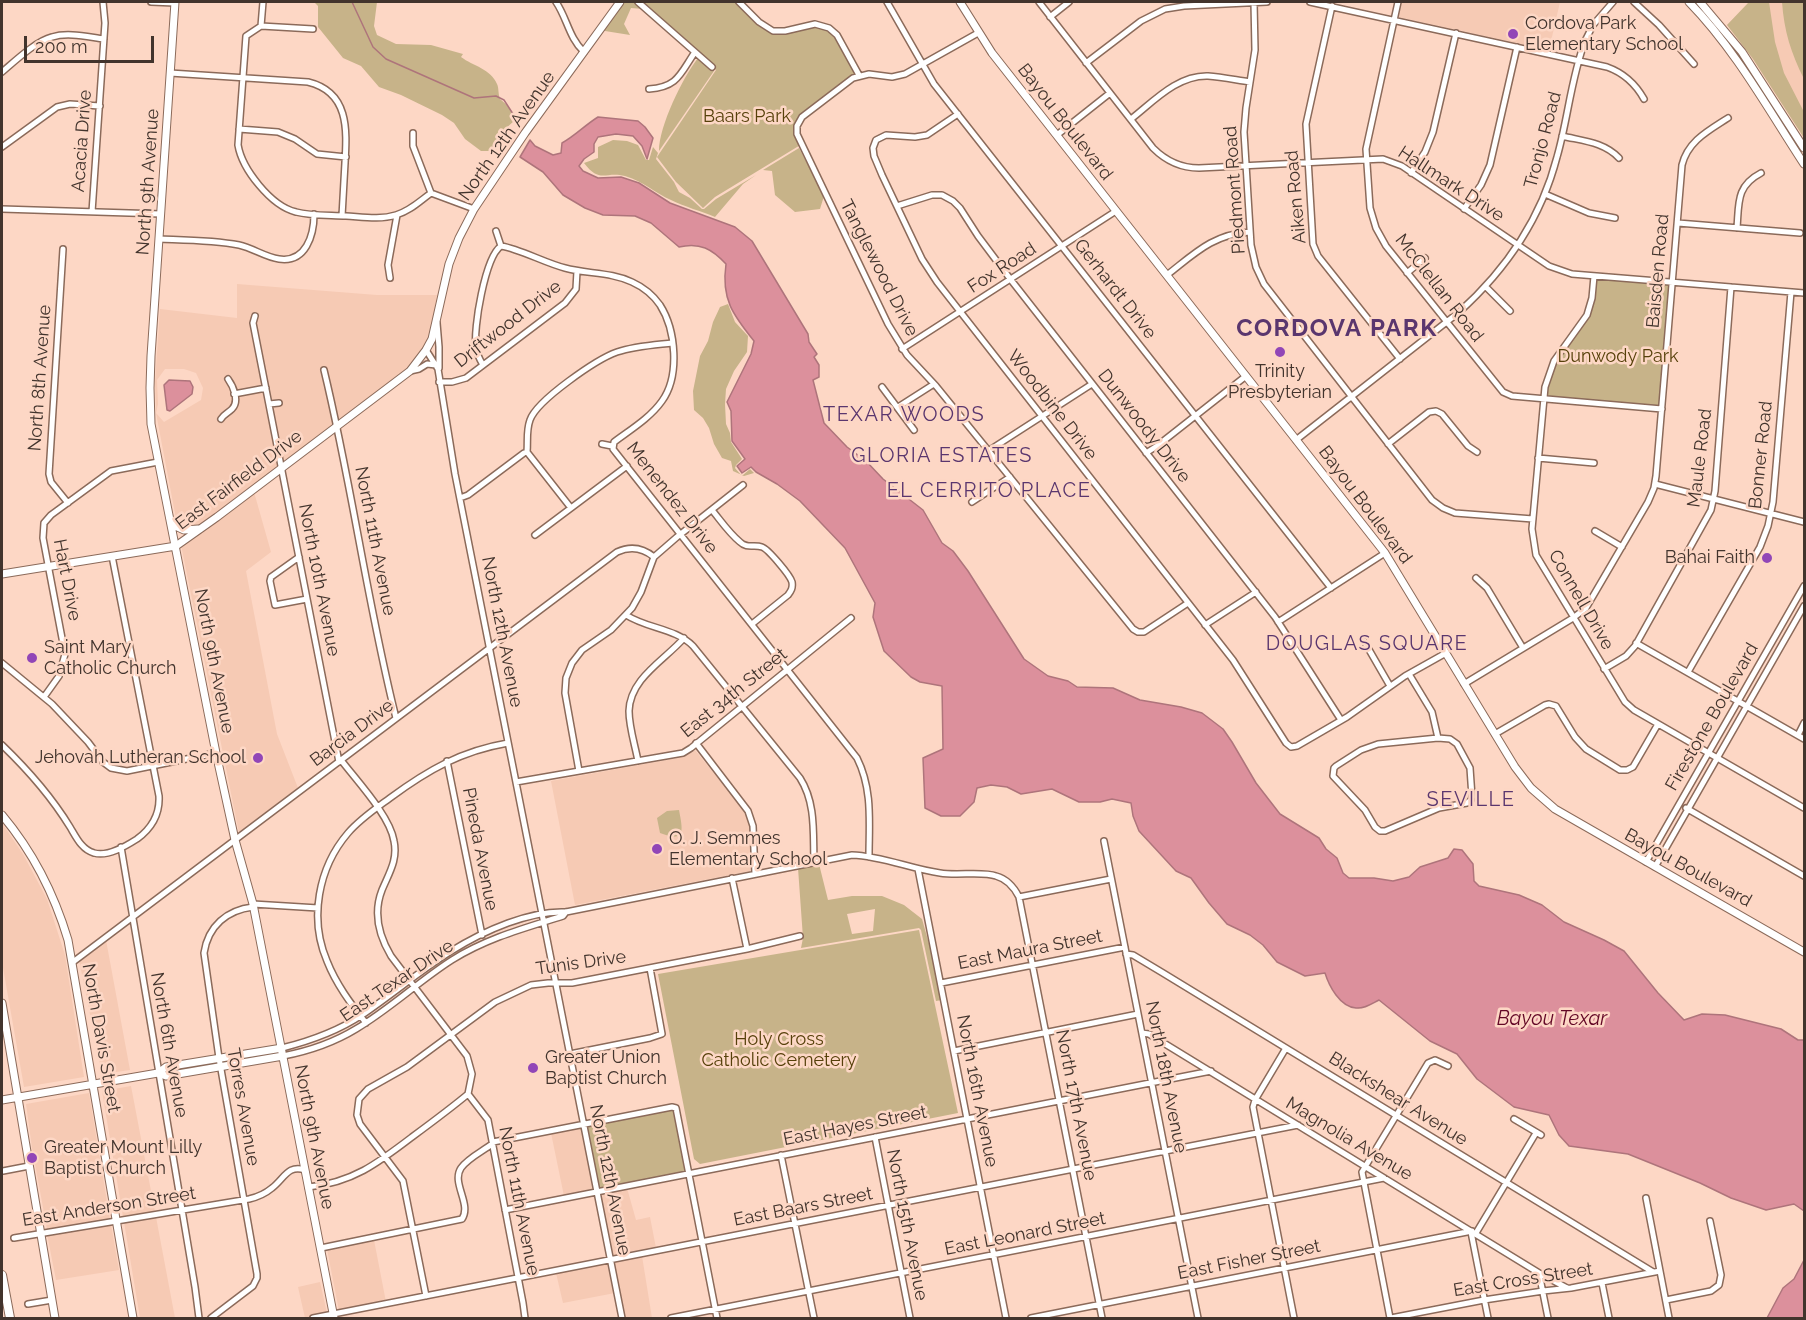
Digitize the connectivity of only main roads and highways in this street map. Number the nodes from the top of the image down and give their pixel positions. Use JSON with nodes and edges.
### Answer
{"nodes":[{"id":1,"x":175,"y":2,"type":"edge"},
{"id":2,"x":620,"y":2,"type":"edge"},
{"id":3,"x":960,"y":2,"type":"edge"},
{"id":4,"x":1691,"y":2,"type":"edge"},
{"id":5,"x":1700,"y":2,"type":"edge"},
{"id":6,"x":1803,"y":146,"type":"edge"},
{"id":7,"x":1804,"y":164,"type":"edge"},
{"id":8,"x":426,"y":350,"type":"joint"},
{"id":9,"x":171,"y":524,"type":"junction"},
{"id":10,"x":201,"y":528,"type":"junction"},
{"id":11,"x":176,"y":546,"type":"junction"},
{"id":12,"x":2,"y":574,"type":"edge"},
{"id":13,"x":2,"y":815,"type":"edge"},
{"id":14,"x":1804,"y":952,"type":"edge"},
{"id":15,"x":2,"y":1004,"type":"edge"},
{"id":16,"x":282,"y":1048,"type":"junction"},
{"id":17,"x":283,"y":1056,"type":"junction"},
{"id":18,"x":158,"y":1073,"type":"junction"},
{"id":19,"x":93,"y":1084,"type":"junction"},
{"id":20,"x":17,"y":1097,"type":"junction"},
{"id":21,"x":2,"y":1100,"type":"edge"},
{"id":22,"x":2,"y":1275,"type":"edge"},
{"id":23,"x":334,"y":1317,"type":"edge"},
{"id":24,"x":10,"y":1318,"type":"edge"},
{"id":25,"x":55,"y":1318,"type":"edge"},
{"id":26,"x":133,"y":1318,"type":"edge"}],
"edges":[{"from":1,"to":9,"type":"main road","name":"North 9th Avenue"},
{"from":2,"to":8,"type":"main road","name":"North 12th Avenue"},
{"from":3,"to":14,"type":"main road","name":"Bayou Boulevard"},
{"from":4,"to":7,"type":"main road"},
{"from":5,"to":6,"type":"main road"},
{"from":8,"to":10,"type":"main road","name":"East Fairfield Drive"},
{"from":9,"to":10,"type":"main road"},
{"from":9,"to":11,"type":"main road","name":"North 9th Avenue"},
{"from":10,"to":11,"type":"main road","name":"East Fairfield Drive"},
{"from":11,"to":12,"type":"main road","name":"East Fairfield Drive"},
{"from":11,"to":16,"type":"main road","name":"North 9th Avenue"},
{"from":13,"to":19,"type":"main road","name":"North Davis Street"},
{"from":15,"to":20,"type":"main road"},
{"from":16,"to":17,"type":"main road","name":"North 9th Avenue"},
{"from":16,"to":18,"type":"main road","name":"East Texar Drive"},
{"from":17,"to":18,"type":"main road","name":"East Texar Drive"},
{"from":17,"to":23,"type":"main road","name":"North 9th Avenue"},
{"from":18,"to":19,"type":"main road","name":"East Texar Drive"},
{"from":19,"to":20,"type":"main road","name":"East Texar Drive"},
{"from":19,"to":26,"type":"main road","name":"North Davis Street"},
{"from":20,"to":21,"type":"main road","name":"East Texar Drive"},
{"from":20,"to":25,"type":"main road"},
{"from":22,"to":24,"type":"highway"}]}
